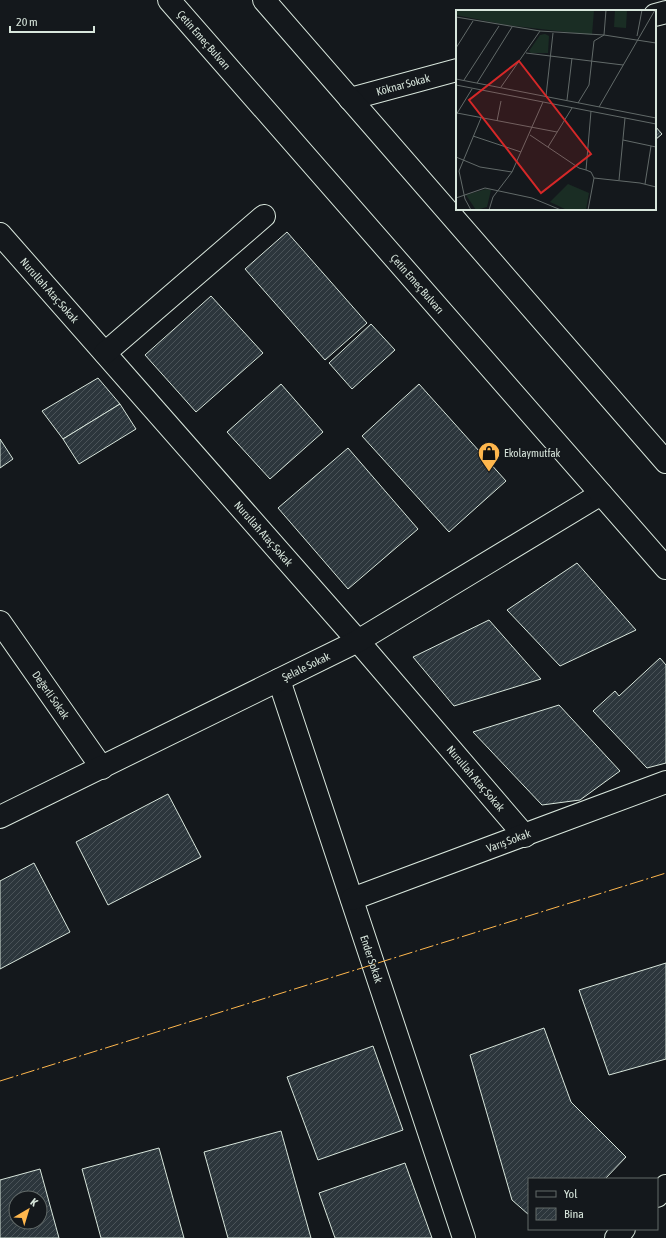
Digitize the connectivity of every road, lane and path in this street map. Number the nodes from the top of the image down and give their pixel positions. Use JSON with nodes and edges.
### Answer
{"nodes":[{"id":1,"x":169,"y":0,"type":"edge"},
{"id":2,"x":264,"y":0,"type":"edge"},
{"id":3,"x":666,"y":12,"type":"edge"},
{"id":4,"x":656,"y":15,"type":"edge"},
{"id":5,"x":456,"y":70,"type":"edge"},
{"id":6,"x":350,"y":99,"type":"junction"},
{"id":7,"x":264,"y":216,"type":"dead end"},
{"id":8,"x":0,"y":234,"type":"edge"},
{"id":9,"x":104,"y":353,"type":"junction"},
{"id":10,"x":666,"y":460,"type":"edge"},
{"id":11,"x":601,"y":494,"type":"junction"},
{"id":12,"x":666,"y":568,"type":"edge"},
{"id":13,"x":0,"y":622,"type":"edge"},
{"id":14,"x":358,"y":641,"type":"junction"},
{"id":15,"x":279,"y":680,"type":"junction"},
{"id":16,"x":102,"y":768,"type":"junction"},
{"id":17,"x":666,"y":782,"type":"edge"},
{"id":18,"x":0,"y":817,"type":"edge"},
{"id":19,"x":525,"y":836,"type":"junction"},
{"id":20,"x":352,"y":899,"type":"junction"},
{"id":21,"x":666,"y":1186,"type":"edge"},
{"id":22,"x":658,"y":1195,"type":"edge"},
{"id":23,"x":623,"y":1230,"type":"edge"},
{"id":24,"x":464,"y":1238,"type":"edge"},
{"id":25,"x":616,"y":1238,"type":"edge"}],
"edges":[{"from":1,"to":11,"type":"street","name":"Çetin Emeç Bulvarı"},
{"from":2,"to":6,"type":"street"},
{"from":3,"to":4,"type":"street"},
{"from":5,"to":6,"type":"street","name":"Köknar Sokak"},
{"from":6,"to":10,"type":"street"},
{"from":7,"to":9,"type":"street"},
{"from":8,"to":9,"type":"street","name":"Nurullah Ataç Sokak"},
{"from":9,"to":14,"type":"street","name":"Nurullah Ataç Sokak"},
{"from":11,"to":12,"type":"street","name":"Çetin Emeç Bulvarı"},
{"from":11,"to":14,"type":"street","name":"Şelale Sokak"},
{"from":13,"to":16,"type":"street","name":"Değerli Sokak"},
{"from":14,"to":15,"type":"street","name":"Şelale Sokak"},
{"from":14,"to":19,"type":"street","name":"Nurullah Ataç Sokak"},
{"from":15,"to":16,"type":"street","name":"Şelale Sokak"},
{"from":15,"to":20,"type":"street","name":"Ender Sokak"},
{"from":16,"to":18,"type":"street","name":"Şelale Sokak"},
{"from":17,"to":19,"type":"street","name":"Varış Sokak"},
{"from":19,"to":20,"type":"street","name":"Varış Sokak"},
{"from":20,"to":24,"type":"street","name":"Ender Sokak"},
{"from":21,"to":22,"type":"street"},
{"from":23,"to":25,"type":"street"}]}
